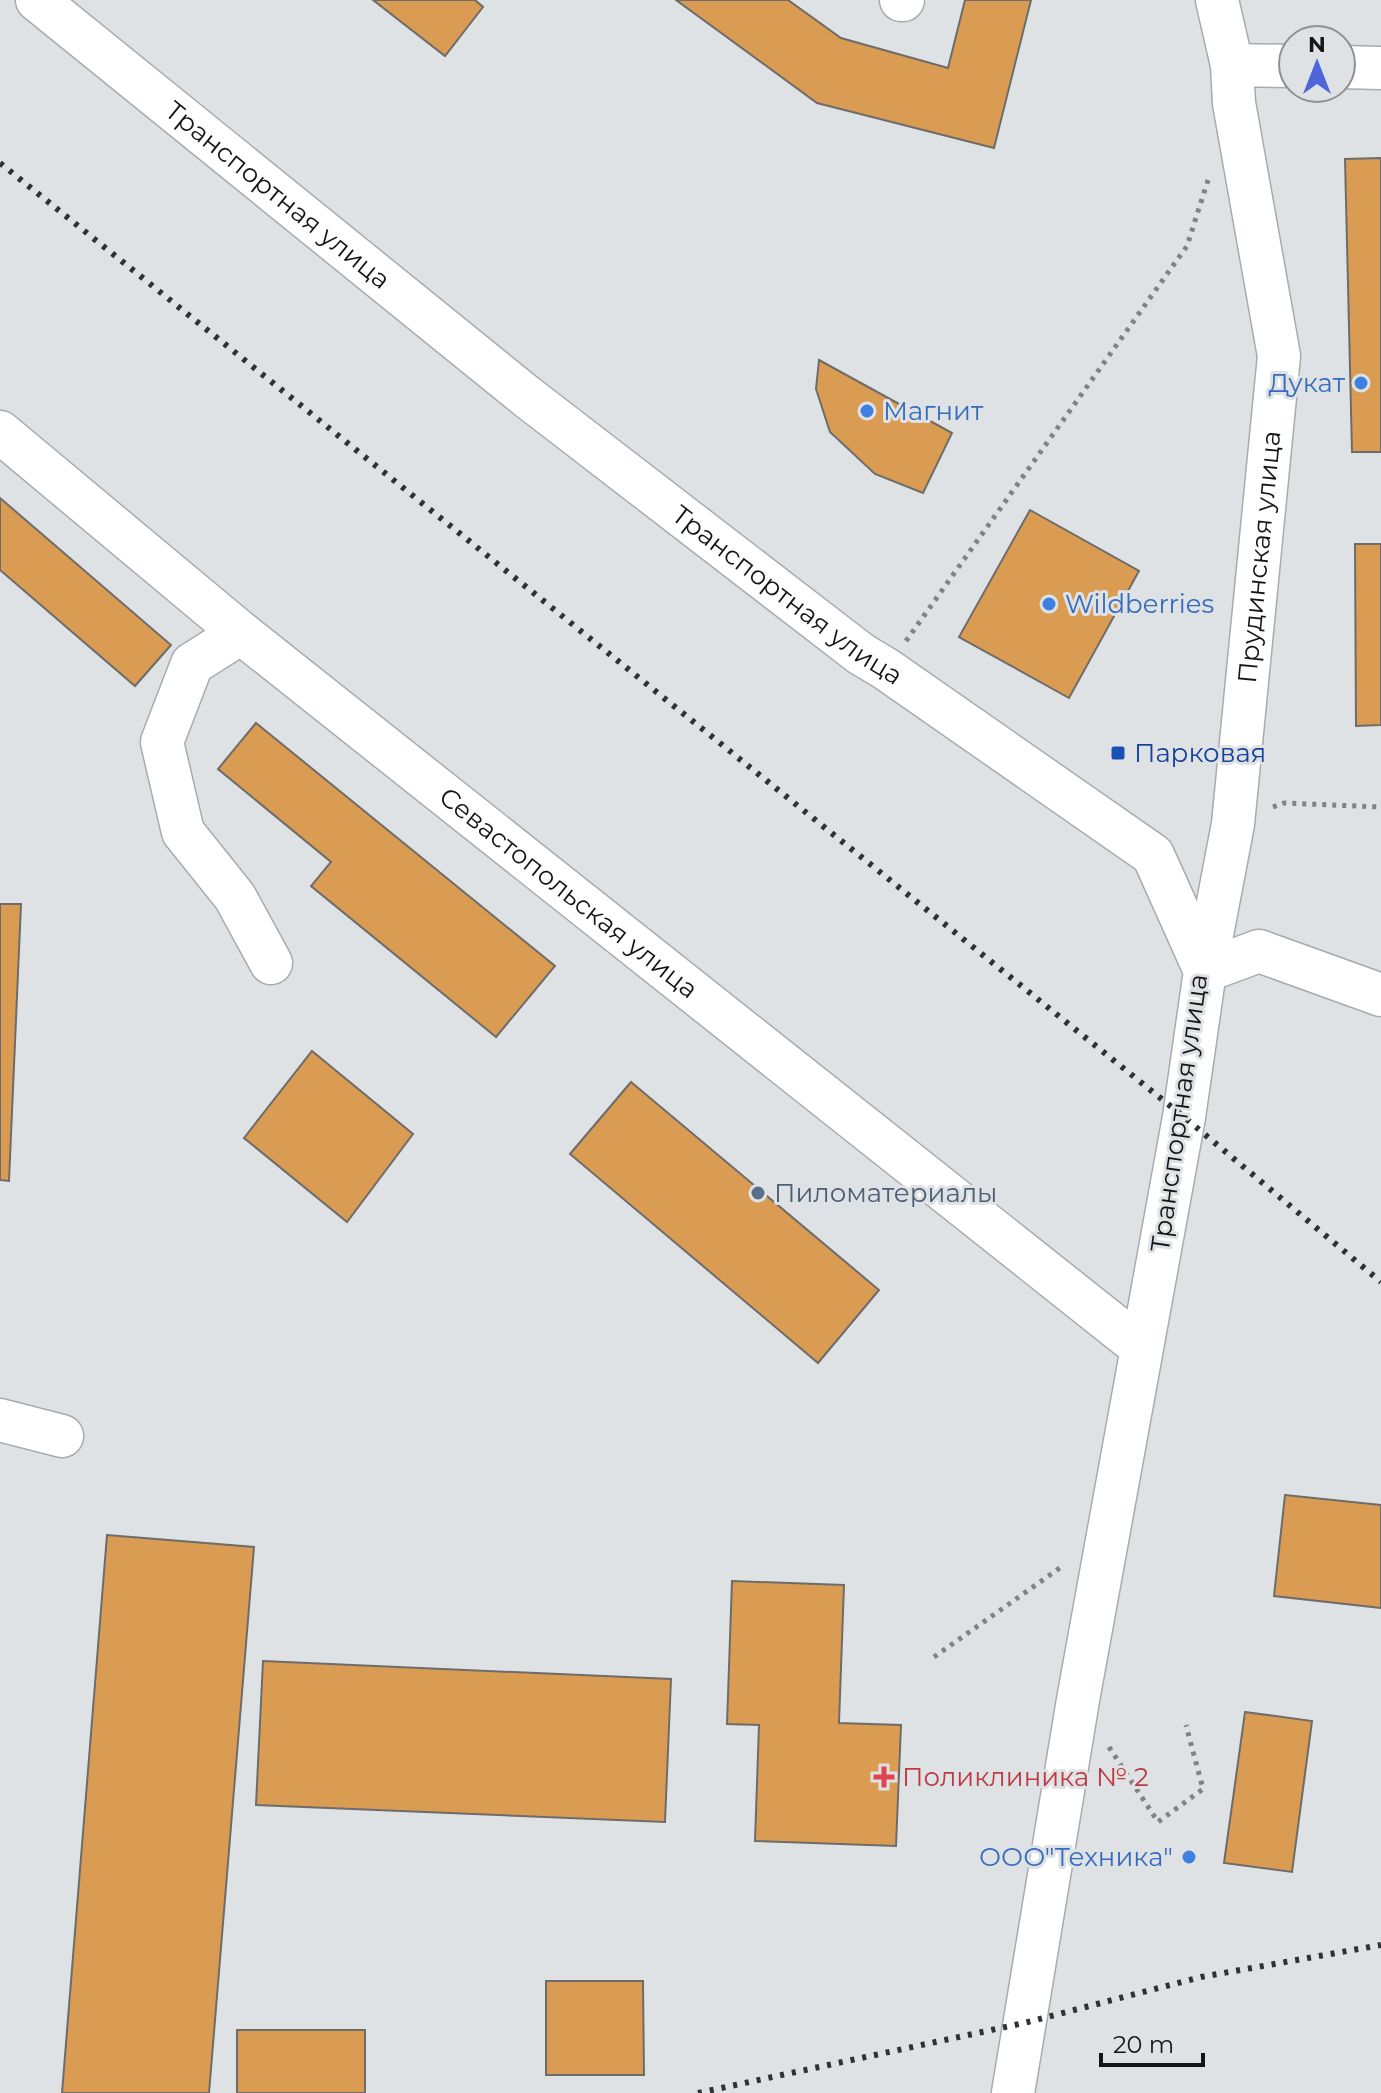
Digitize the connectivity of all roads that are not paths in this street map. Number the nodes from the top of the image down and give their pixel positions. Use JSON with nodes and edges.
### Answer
{"nodes":[{"id":1,"x":37,"y":0,"type":"edge"},
{"id":2,"x":1217,"y":0,"type":"edge"},
{"id":3,"x":1232,"y":65,"type":"junction"},
{"id":4,"x":1277,"y":66,"type":"edge"},
{"id":5,"x":1357,"y":67,"type":"edge"},
{"id":6,"x":1381,"y":68,"type":"edge"},
{"id":7,"x":0,"y":432,"type":"edge"},
{"id":8,"x":241,"y":633,"type":"junction"},
{"id":9,"x":271,"y":963,"type":"dead end"},
{"id":10,"x":1205,"y":971,"type":"junction"},
{"id":11,"x":1381,"y":995,"type":"edge"},
{"id":12,"x":1141,"y":1347,"type":"junction"},
{"id":13,"x":0,"y":1420,"type":"edge"},
{"id":14,"x":62,"y":1436,"type":"dead end"},
{"id":15,"x":1013,"y":2093,"type":"edge"}],
"edges":[{"from":1,"to":10,"type":"street","name":"Транспортная улица"},
{"from":2,"to":3,"type":"street","name":"Прудинская улица"},
{"from":3,"to":4,"type":"street"},
{"from":3,"to":10,"type":"street","name":"Прудинская улица"},
{"from":5,"to":6,"type":"street"},
{"from":7,"to":8,"type":"street","name":"Севастопольская улица"},
{"from":8,"to":9,"type":"street"},
{"from":8,"to":12,"type":"street","name":"Севастопольская улица"},
{"from":10,"to":11,"type":"street"},
{"from":10,"to":12,"type":"street","name":"Транспортная улица"},
{"from":12,"to":15,"type":"street","name":"Транспортная улица"},
{"from":13,"to":14,"type":"street"}]}
